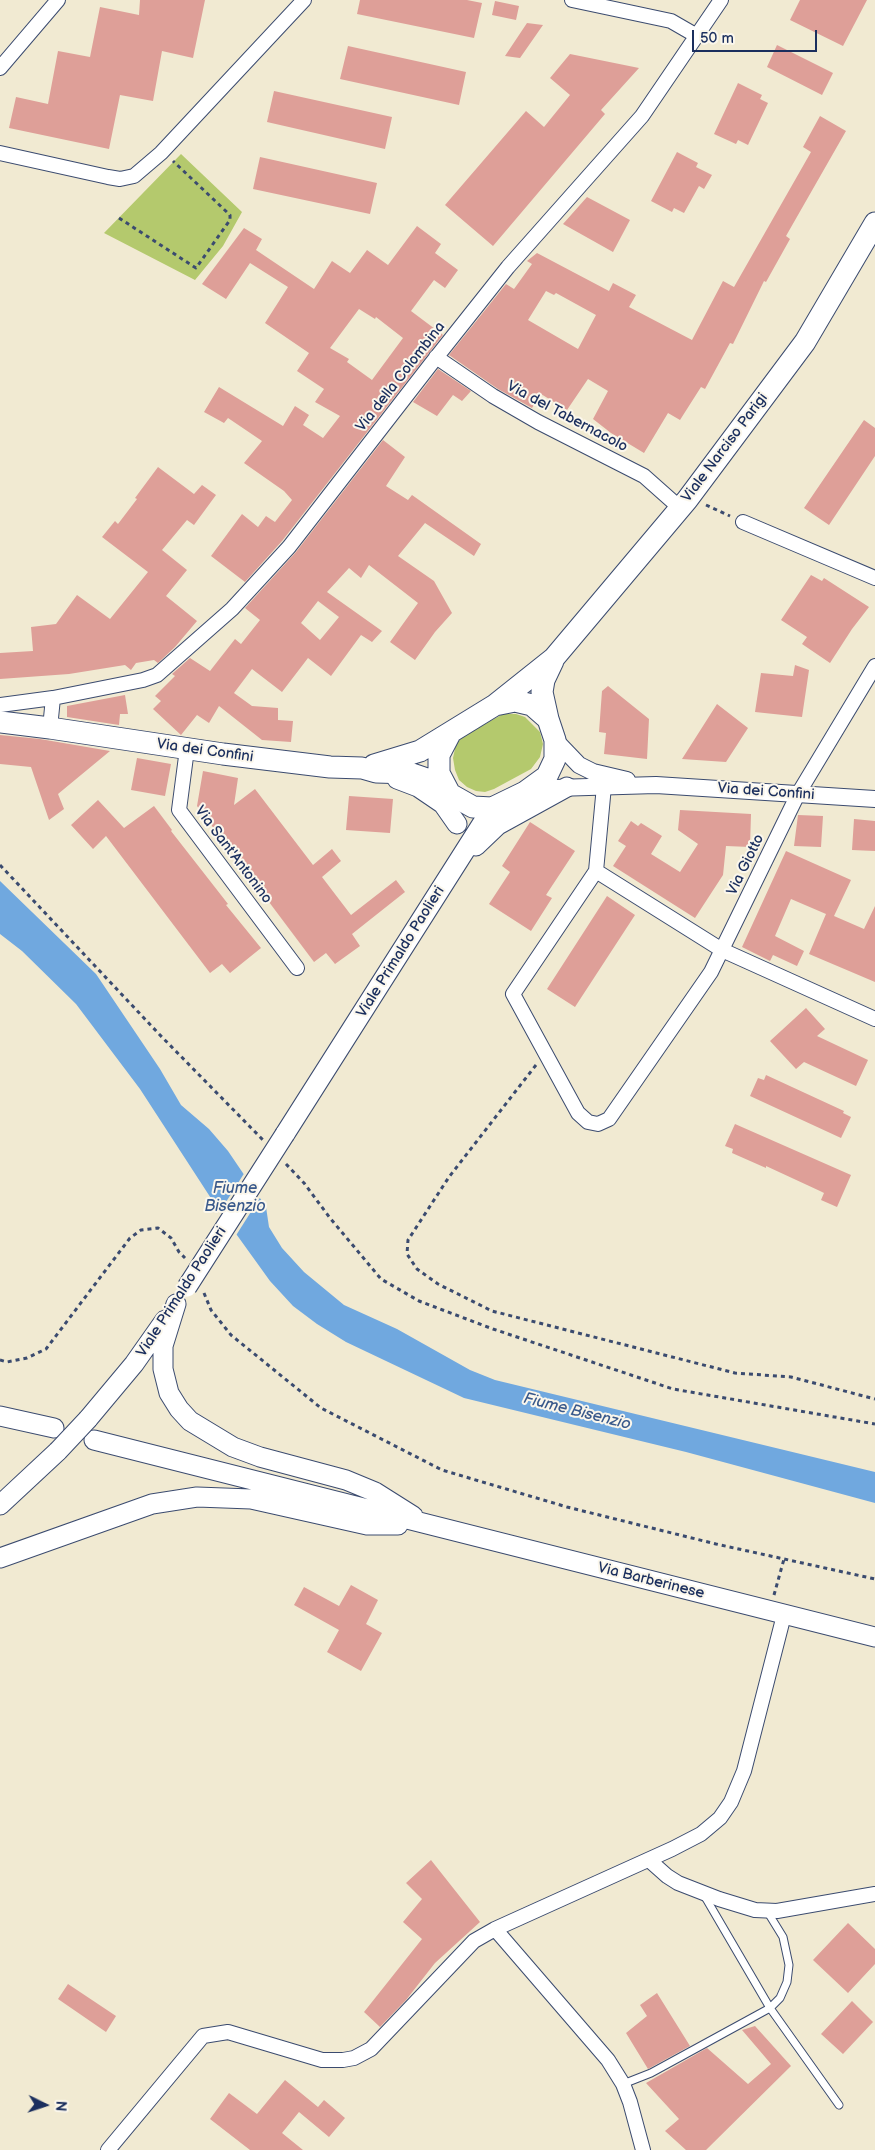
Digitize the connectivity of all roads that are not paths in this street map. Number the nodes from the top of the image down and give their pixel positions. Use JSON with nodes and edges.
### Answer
{"nodes":[{"id":1,"x":58,"y":0,"type":"edge"},
{"id":2,"x":304,"y":0,"type":"edge"},
{"id":3,"x":572,"y":0,"type":"edge"},
{"id":4,"x":720,"y":0,"type":"edge"},
{"id":5,"x":697,"y":36,"type":"junction"},
{"id":6,"x":0,"y":68,"type":"edge"},
{"id":7,"x":0,"y":153,"type":"edge"},
{"id":8,"x":875,"y":223,"type":"edge"},
{"id":9,"x":436,"y":357,"type":"junction"},
{"id":10,"x":680,"y":508,"type":"junction"},
{"id":11,"x":743,"y":522,"type":"road end"},
{"id":12,"x":875,"y":578,"type":"edge"},
{"id":13,"x":554,"y":658,"type":"junction"},
{"id":14,"x":875,"y":666,"type":"edge"},
{"id":15,"x":53,"y":698,"type":"junction"},
{"id":16,"x":0,"y":705,"type":"edge"},
{"id":17,"x":495,"y":705,"type":"junction"},
{"id":18,"x":548,"y":719,"type":"junction"},
{"id":19,"x":0,"y":722,"type":"edge"},
{"id":20,"x":50,"y":728,"type":"junction"},
{"id":21,"x":451,"y":732,"type":"junction"},
{"id":22,"x":555,"y":740,"type":"junction"},
{"id":23,"x":188,"y":749,"type":"junction"},
{"id":24,"x":369,"y":770,"type":"junction"},
{"id":25,"x":656,"y":785,"type":"junction"},
{"id":26,"x":604,"y":786,"type":"junction"},
{"id":27,"x":567,"y":787,"type":"junction"},
{"id":28,"x":447,"y":789,"type":"junction"},
{"id":29,"x":525,"y":792,"type":"junction"},
{"id":30,"x":798,"y":794,"type":"junction"},
{"id":31,"x":875,"y":799,"type":"edge"},
{"id":32,"x":492,"y":808,"type":"junction"},
{"id":33,"x":457,"y":824,"type":"junction"},
{"id":34,"x":596,"y":871,"type":"junction"},
{"id":35,"x":448,"y":880,"type":"junction"},
{"id":36,"x":722,"y":950,"type":"junction"},
{"id":37,"x":297,"y":968,"type":"dead end"},
{"id":38,"x":875,"y":1019,"type":"edge"},
{"id":39,"x":176,"y":1304,"type":"junction"},
{"id":40,"x":0,"y":1416,"type":"edge"},
{"id":41,"x":54,"y":1428,"type":"dead end"},
{"id":42,"x":94,"y":1440,"type":"dead end"},
{"id":43,"x":0,"y":1505,"type":"edge"},
{"id":44,"x":427,"y":1525,"type":"junction"},
{"id":45,"x":0,"y":1558,"type":"edge"},
{"id":46,"x":777,"y":1613,"type":"junction"},
{"id":47,"x":875,"y":1638,"type":"edge"},
{"id":48,"x":650,"y":1860,"type":"junction"},
{"id":49,"x":702,"y":1892,"type":"junction"},
{"id":50,"x":875,"y":1894,"type":"edge"},
{"id":51,"x":767,"y":1911,"type":"junction"},
{"id":52,"x":495,"y":1929,"type":"junction"},
{"id":53,"x":770,"y":2008,"type":"junction"},
{"id":54,"x":623,"y":2084,"type":"junction"},
{"id":55,"x":839,"y":2105,"type":"dead end"},
{"id":56,"x":108,"y":2150,"type":"edge"},
{"id":57,"x":643,"y":2150,"type":"edge"}],
"edges":[{"from":1,"to":6,"type":"street"},
{"from":2,"to":7,"type":"street"},
{"from":3,"to":5,"type":"street"},
{"from":4,"to":5,"type":"street","name":"Via della Colombina"},
{"from":5,"to":9,"type":"street","name":"Via della Colombina"},
{"from":8,"to":10,"type":"main road","name":"Viale Narciso Parigi"},
{"from":9,"to":10,"type":"street","name":"Via del Tabernacolo"},
{"from":9,"to":15,"type":"street","name":"Via della Colombina"},
{"from":10,"to":13,"type":"main road","name":"Viale Narciso Parigi"},
{"from":11,"to":12,"type":"street"},
{"from":13,"to":17,"type":"main road","name":"Viale Narciso Parigi"},
{"from":13,"to":18,"type":"main road","name":"Viale Narciso Parigi"},
{"from":14,"to":30,"type":"street","name":"Via Giotto"},
{"from":15,"to":16,"type":"street","name":"Via della Colombina"},
{"from":15,"to":20,"type":"street"},
{"from":17,"to":18,"type":"main road","name":"Via dei Confini"},
{"from":17,"to":21,"type":"main road","name":"Via dei Confini"},
{"from":18,"to":22,"type":"main road","name":"Via dei Confini"},
{"from":19,"to":20,"type":"main road","name":"Via dei Confini"},
{"from":20,"to":23,"type":"main road","name":"Via dei Confini"},
{"from":21,"to":24,"type":"main road","name":"Via dei Confini"},
{"from":21,"to":28,"type":"main road"},
{"from":22,"to":25,"type":"street","name":"Via dei Confini"},
{"from":22,"to":29,"type":"main road","name":"Via dei Confini"},
{"from":23,"to":24,"type":"main road","name":"Via dei Confini"},
{"from":23,"to":37,"type":"street","name":"Via Sant'Antonino"},
{"from":24,"to":28,"type":"main road","name":"Via dei Confini"},
{"from":24,"to":33,"type":"main road"},
{"from":25,"to":26,"type":"street","name":"Via dei Confini"},
{"from":25,"to":30,"type":"street","name":"Via dei Confini"},
{"from":26,"to":27,"type":"street","name":"Via dei Confini"},
{"from":26,"to":34,"type":"street"},
{"from":27,"to":29,"type":"street","name":"Via dei Confini"},
{"from":27,"to":35,"type":"main road"},
{"from":28,"to":32,"type":"main road","name":"Via dei Confini"},
{"from":28,"to":33,"type":"main road","name":"Viale Primaldo Paolieri"},
{"from":29,"to":32,"type":"main road","name":"Via dei Confini"},
{"from":30,"to":31,"type":"street","name":"Via dei Confini"},
{"from":30,"to":36,"type":"street","name":"Via Giotto"},
{"from":32,"to":35,"type":"main road","name":"Viale Primaldo Paolieri"},
{"from":33,"to":35,"type":"main road","name":"Viale Primaldo Paolieri"},
{"from":34,"to":36,"type":"street"},
{"from":34,"to":36,"type":"street","name":"Via Giotto"},
{"from":35,"to":39,"type":"main road","name":"Viale Primaldo Paolieri","bridge":true},
{"from":36,"to":38,"type":"street"},
{"from":39,"to":43,"type":"main road","name":"Viale Primaldo Paolieri","bridge":true},
{"from":39,"to":44,"type":"main road"},
{"from":40,"to":41,"type":"main road"},
{"from":42,"to":44,"type":"main road"},
{"from":44,"to":45,"type":"main road"},
{"from":44,"to":46,"type":"main road","name":"Via Barberinese"},
{"from":46,"to":47,"type":"main road","name":"Via Barberinese"},
{"from":46,"to":48,"type":"street"},
{"from":48,"to":49,"type":"street"},
{"from":48,"to":52,"type":"street"},
{"from":49,"to":51,"type":"street"},
{"from":49,"to":53,"type":"lane"},
{"from":50,"to":51,"type":"street"},
{"from":51,"to":53,"type":"lane"},
{"from":52,"to":54,"type":"street"},
{"from":52,"to":56,"type":"street"},
{"from":53,"to":54,"type":"lane"},
{"from":53,"to":55,"type":"lane"},
{"from":54,"to":57,"type":"street"}]}
